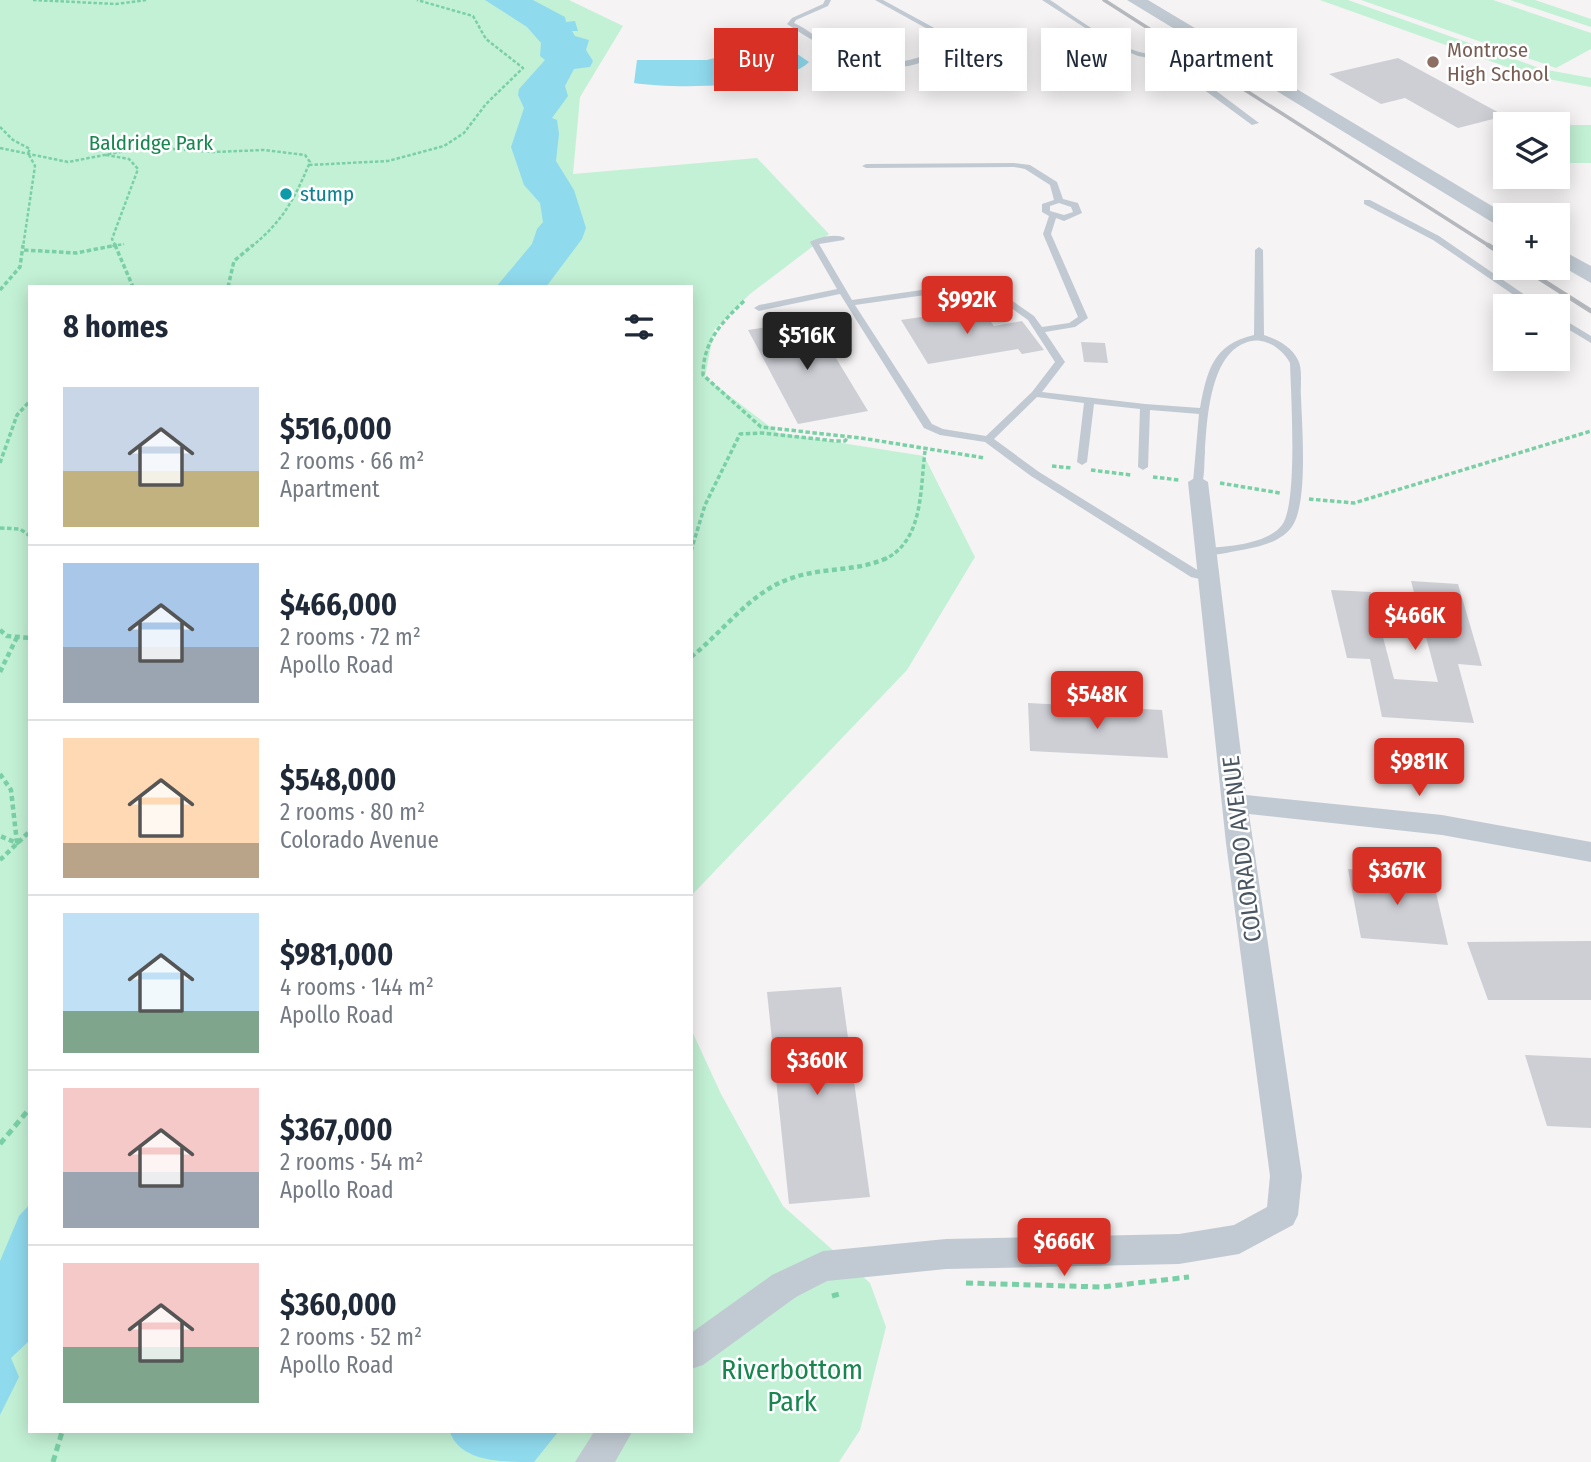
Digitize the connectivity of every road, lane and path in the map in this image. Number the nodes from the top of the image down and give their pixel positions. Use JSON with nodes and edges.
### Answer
{"nodes":[{"id":1,"x":33,"y":0,"type":"edge"},
{"id":2,"x":146,"y":0,"type":"edge"},
{"id":3,"x":417,"y":0,"type":"edge"},
{"id":4,"x":828,"y":0,"type":"edge"},
{"id":5,"x":878,"y":0,"type":"edge"},
{"id":6,"x":1045,"y":0,"type":"edge"},
{"id":7,"x":1136,"y":0,"type":"edge"},
{"id":8,"x":1183,"y":28,"type":"edge"},
{"id":9,"x":1145,"y":55,"type":"edge"},
{"id":10,"x":1212,"y":91,"type":"edge"},
{"id":11,"x":1287,"y":91,"type":"edge"},
{"id":12,"x":1255,"y":122,"type":"dead end"},
{"id":13,"x":0,"y":127,"type":"edge"},
{"id":14,"x":12,"y":140,"type":"junction"},
{"id":15,"x":1,"y":149,"type":"edge"},
{"id":16,"x":28,"y":153,"type":"junction"},
{"id":17,"x":105,"y":155,"type":"junction"},
{"id":18,"x":309,"y":165,"type":"junction"},
{"id":19,"x":866,"y":166,"type":"dead end"},
{"id":20,"x":1059,"y":201,"type":"junction"},
{"id":21,"x":1367,"y":202,"type":"dead end"},
{"id":22,"x":1054,"y":216,"type":"junction"},
{"id":23,"x":1493,"y":216,"type":"edge"},
{"id":24,"x":841,"y":238,"type":"dead end"},
{"id":25,"x":124,"y":243,"type":"dead end"},
{"id":26,"x":114,"y":244,"type":"junction"},
{"id":27,"x":24,"y":250,"type":"junction"},
{"id":28,"x":1259,"y":250,"type":"dead end"},
{"id":29,"x":1570,"y":263,"type":"edge"},
{"id":30,"x":1591,"y":276,"type":"edge"},
{"id":31,"x":132,"y":285,"type":"edge"},
{"id":32,"x":228,"y":285,"type":"edge"},
{"id":33,"x":0,"y":290,"type":"edge"},
{"id":34,"x":842,"y":291,"type":"junction"},
{"id":35,"x":750,"y":294,"type":"dead end"},
{"id":36,"x":1519,"y":294,"type":"edge"},
{"id":37,"x":849,"y":303,"type":"junction"},
{"id":38,"x":759,"y":308,"type":"dead end"},
{"id":39,"x":1570,"y":327,"type":"edge"},
{"id":40,"x":1040,"y":330,"type":"junction"},
{"id":41,"x":1259,"y":337,"type":"junction"},
{"id":42,"x":1591,"y":340,"type":"edge"},
{"id":43,"x":1035,"y":394,"type":"junction"},
{"id":44,"x":1088,"y":401,"type":"junction"},
{"id":45,"x":28,"y":403,"type":"edge"},
{"id":46,"x":1145,"y":407,"type":"junction"},
{"id":47,"x":1203,"y":411,"type":"junction"},
{"id":48,"x":1591,"y":431,"type":"edge"},
{"id":49,"x":848,"y":437,"type":"junction"},
{"id":50,"x":988,"y":439,"type":"junction"},
{"id":51,"x":925,"y":450,"type":"junction"},
{"id":52,"x":1082,"y":461,"type":"dead end"},
{"id":53,"x":1021,"y":462,"type":"junction"},
{"id":54,"x":0,"y":463,"type":"edge"},
{"id":55,"x":1144,"y":472,"type":"joint"},
{"id":56,"x":1132,"y":475,"type":"dead end"},
{"id":57,"x":1198,"y":482,"type":"junction"},
{"id":58,"x":1295,"y":496,"type":"junction"},
{"id":59,"x":0,"y":528,"type":"edge"},
{"id":60,"x":28,"y":535,"type":"edge"},
{"id":61,"x":693,"y":544,"type":"edge"},
{"id":62,"x":1207,"y":564,"type":"junction"},
{"id":63,"x":0,"y":630,"type":"edge"},
{"id":64,"x":17,"y":637,"type":"junction"},
{"id":65,"x":28,"y":638,"type":"edge"},
{"id":66,"x":693,"y":655,"type":"edge"},
{"id":67,"x":0,"y":672,"type":"edge"},
{"id":68,"x":0,"y":774,"type":"edge"},
{"id":69,"x":1236,"y":803,"type":"junction"},
{"id":70,"x":28,"y":833,"type":"edge"},
{"id":71,"x":0,"y":836,"type":"edge"},
{"id":72,"x":17,"y":843,"type":"junction"},
{"id":73,"x":1591,"y":852,"type":"edge"},
{"id":74,"x":0,"y":860,"type":"edge"},
{"id":75,"x":28,"y":1110,"type":"edge"},
{"id":76,"x":0,"y":1144,"type":"edge"},
{"id":77,"x":1189,"y":1277,"type":"dead end"},
{"id":78,"x":828,"y":1281,"type":"junction"},
{"id":79,"x":958,"y":1282,"type":"dead end"},
{"id":80,"x":858,"y":1290,"type":"dead end"},
{"id":81,"x":693,"y":1352,"type":"edge"},
{"id":82,"x":62,"y":1433,"type":"edge"},
{"id":83,"x":614,"y":1433,"type":"edge"},
{"id":84,"x":52,"y":1462,"type":"edge"},
{"id":85,"x":593,"y":1462,"type":"edge"}],
"edges":[{"from":1,"to":2,"type":"path"},
{"from":3,"to":18,"type":"path"},
{"from":4,"to":5,"type":"lane"},
{"from":6,"to":9,"type":"lane"},
{"from":7,"to":8,"type":"street"},
{"from":10,"to":12,"type":"lane"},
{"from":11,"to":23,"type":"street"},
{"from":13,"to":14,"type":"path"},
{"from":14,"to":15,"type":"path"},
{"from":14,"to":16,"type":"path"},
{"from":15,"to":16,"type":"path"},
{"from":16,"to":17,"type":"path"},
{"from":16,"to":27,"type":"path"},
{"from":17,"to":18,"type":"path"},
{"from":17,"to":26,"type":"path"},
{"from":18,"to":32,"type":"path"},
{"from":19,"to":20,"type":"lane"},
{"from":20,"to":22,"type":"lane"},
{"from":20,"to":22,"type":"lane"},
{"from":21,"to":36,"type":"lane"},
{"from":22,"to":40,"type":"lane"},
{"from":24,"to":34,"type":"lane"},
{"from":25,"to":26,"type":"path"},
{"from":26,"to":27,"type":"path"},
{"from":26,"to":31,"type":"path"},
{"from":27,"to":33,"type":"path"},
{"from":28,"to":41,"type":"lane"},
{"from":29,"to":30,"type":"street"},
{"from":34,"to":37,"type":"lane"},
{"from":34,"to":38,"type":"lane"},
{"from":35,"to":49,"type":"path"},
{"from":37,"to":40,"type":"lane"},
{"from":37,"to":50,"type":"lane"},
{"from":39,"to":42,"type":"lane"},
{"from":40,"to":43,"type":"lane"},
{"from":41,"to":47,"type":"lane"},
{"from":41,"to":58,"type":"lane"},
{"from":43,"to":44,"type":"lane"},
{"from":43,"to":50,"type":"lane"},
{"from":44,"to":46,"type":"lane"},
{"from":44,"to":52,"type":"lane"},
{"from":45,"to":54,"type":"path"},
{"from":46,"to":47,"type":"lane"},
{"from":46,"to":55,"type":"lane"},
{"from":47,"to":57,"type":"lane"},
{"from":48,"to":58,"type":"path"},
{"from":49,"to":51,"type":"path"},
{"from":49,"to":61,"type":"path"},
{"from":50,"to":53,"type":"lane"},
{"from":51,"to":53,"type":"path"},
{"from":51,"to":66,"type":"path"},
{"from":53,"to":56,"type":"path"},
{"from":53,"to":62,"type":"lane"},
{"from":55,"to":57,"type":"path"},
{"from":57,"to":58,"type":"path"},
{"from":57,"to":62,"type":"street","name":"COLORADO AVENUE"},
{"from":58,"to":62,"type":"lane"},
{"from":59,"to":60,"type":"path"},
{"from":62,"to":69,"type":"street","name":"COLORADO AVENUE"},
{"from":63,"to":64,"type":"path"},
{"from":64,"to":65,"type":"path"},
{"from":64,"to":67,"type":"path"},
{"from":68,"to":72,"type":"path"},
{"from":69,"to":73,"type":"street"},
{"from":69,"to":78,"type":"street","name":"COLORADO AVENUE"},
{"from":70,"to":72,"type":"path"},
{"from":71,"to":72,"type":"path"},
{"from":72,"to":74,"type":"path"},
{"from":75,"to":76,"type":"path"},
{"from":77,"to":79,"type":"path"},
{"from":78,"to":80,"type":"path"},
{"from":78,"to":81,"type":"street"},
{"from":82,"to":84,"type":"path"},
{"from":83,"to":85,"type":"street"}]}
